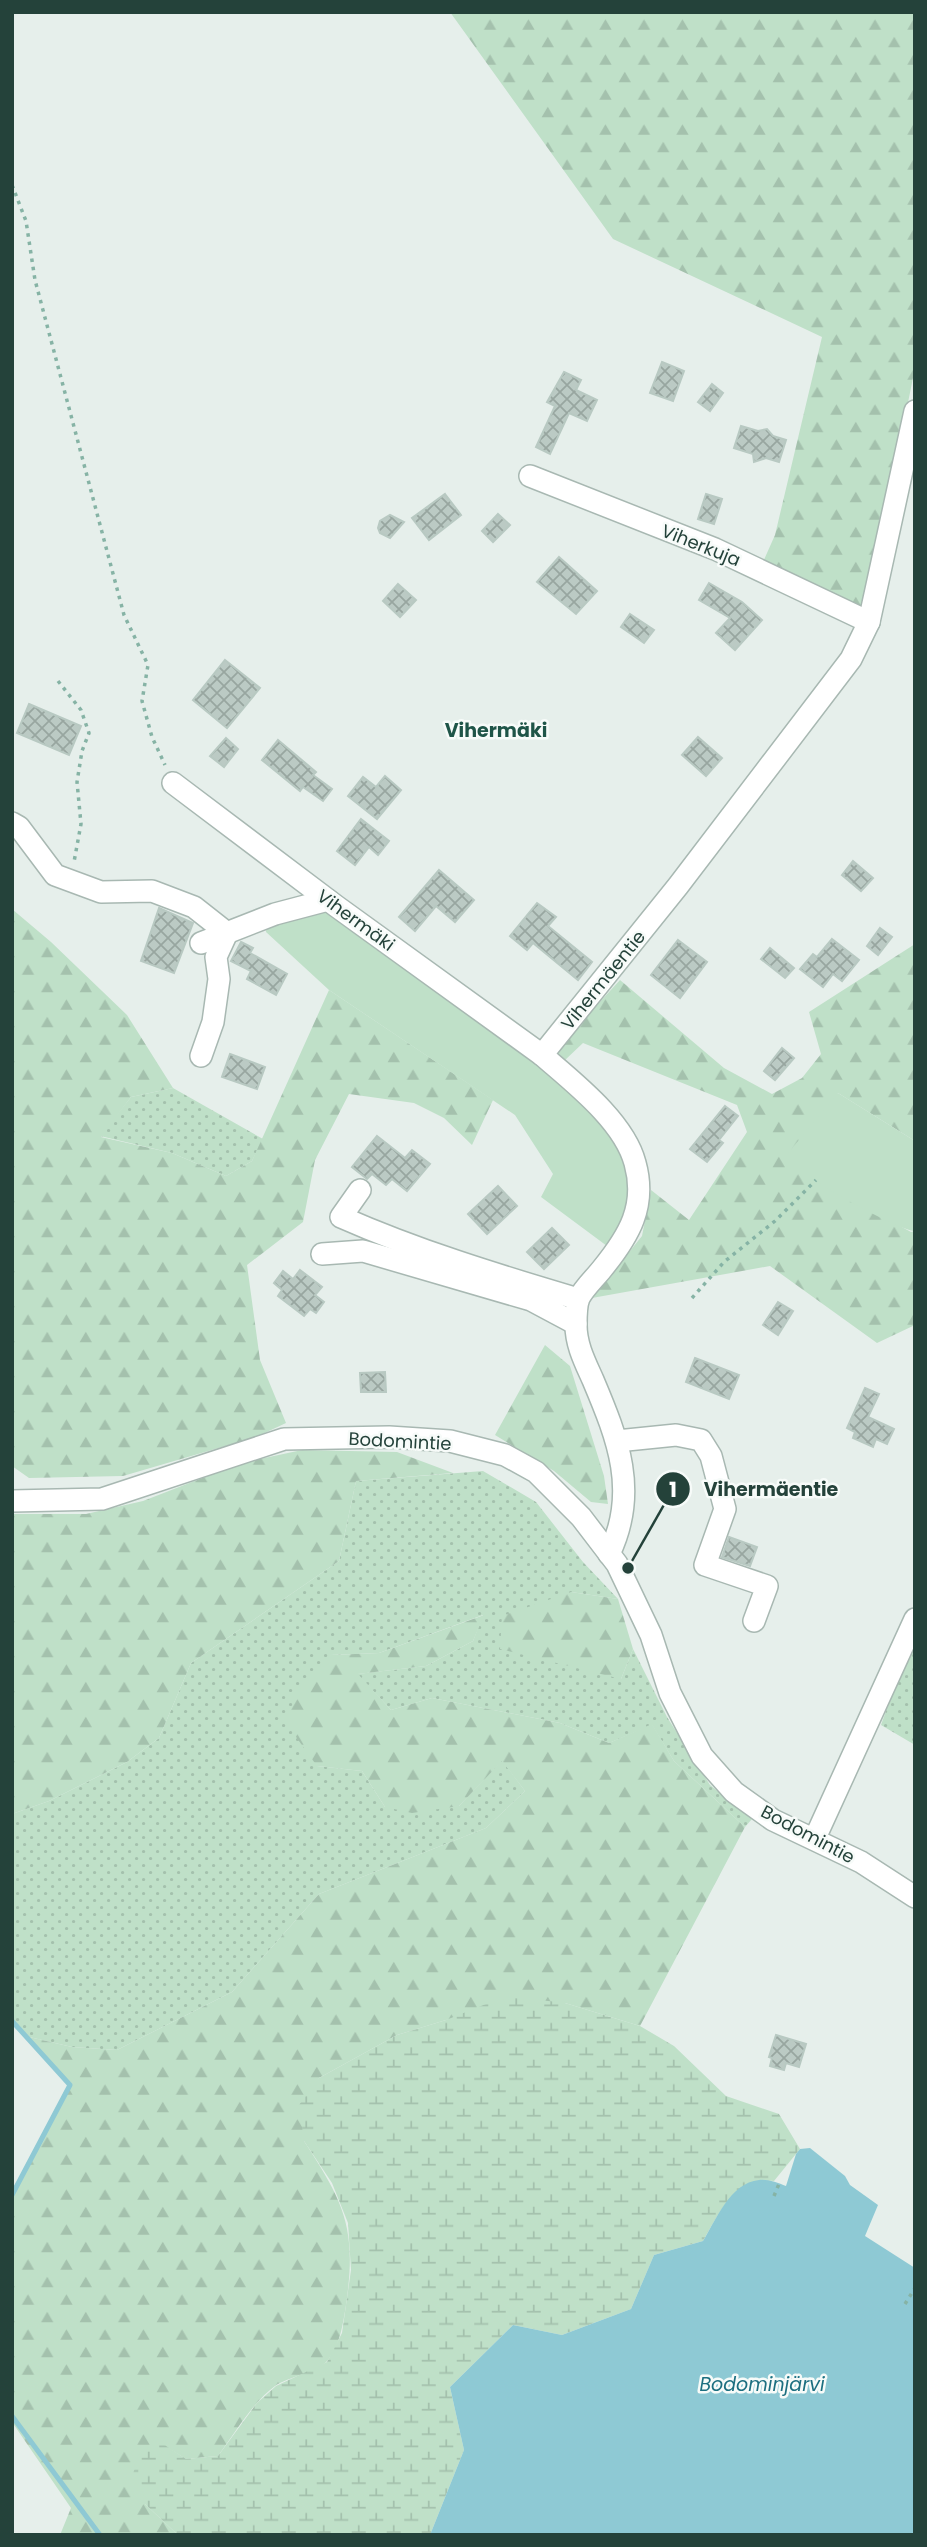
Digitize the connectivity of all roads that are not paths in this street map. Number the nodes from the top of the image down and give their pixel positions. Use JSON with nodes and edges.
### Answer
{"nodes":[{"id":1,"x":915,"y":411,"type":"edge"},
{"id":2,"x":530,"y":476,"type":"dead end"},
{"id":3,"x":869,"y":622,"type":"junction"},
{"id":4,"x":173,"y":783,"type":"road end"},
{"id":5,"x":12,"y":823,"type":"edge"},
{"id":6,"x":328,"y":900,"type":"junction"},
{"id":7,"x":227,"y":933,"type":"junction"},
{"id":8,"x":201,"y":943,"type":"dead end"},
{"id":9,"x":542,"y":1055,"type":"junction"},
{"id":10,"x":201,"y":1056,"type":"dead end"},
{"id":11,"x":360,"y":1190,"type":"dead end"},
{"id":12,"x":322,"y":1254,"type":"dead end"},
{"id":13,"x":578,"y":1299,"type":"junction"},
{"id":14,"x":576,"y":1324,"type":"junction"},
{"id":15,"x":617,"y":1441,"type":"junction"},
{"id":16,"x":12,"y":1501,"type":"edge"},
{"id":17,"x":609,"y":1554,"type":"junction"},
{"id":18,"x":915,"y":1619,"type":"edge"},
{"id":19,"x":754,"y":1621,"type":"dead end"},
{"id":20,"x":815,"y":1838,"type":"junction"},
{"id":21,"x":915,"y":1897,"type":"edge"}],
"edges":[{"from":1,"to":3,"type":"street","name":"Vihermäentie"},
{"from":2,"to":3,"type":"street","name":"Viherkuja"},
{"from":3,"to":9,"type":"street","name":"Vihermäentie"},
{"from":4,"to":6,"type":"street","name":"Vihermäki"},
{"from":5,"to":7,"type":"street"},
{"from":6,"to":7,"type":"street"},
{"from":6,"to":9,"type":"street","name":"Vihermäki"},
{"from":7,"to":8,"type":"street"},
{"from":7,"to":10,"type":"street"},
{"from":9,"to":13,"type":"street"},
{"from":11,"to":13,"type":"street"},
{"from":12,"to":14,"type":"street"},
{"from":13,"to":14,"type":"street"},
{"from":14,"to":15,"type":"street"},
{"from":15,"to":17,"type":"street"},
{"from":15,"to":19,"type":"street"},
{"from":16,"to":17,"type":"street","name":"Bodomintie"},
{"from":17,"to":20,"type":"street","name":"Bodomintie"},
{"from":18,"to":20,"type":"street"},
{"from":20,"to":21,"type":"street","name":"Bodomintie"}]}
